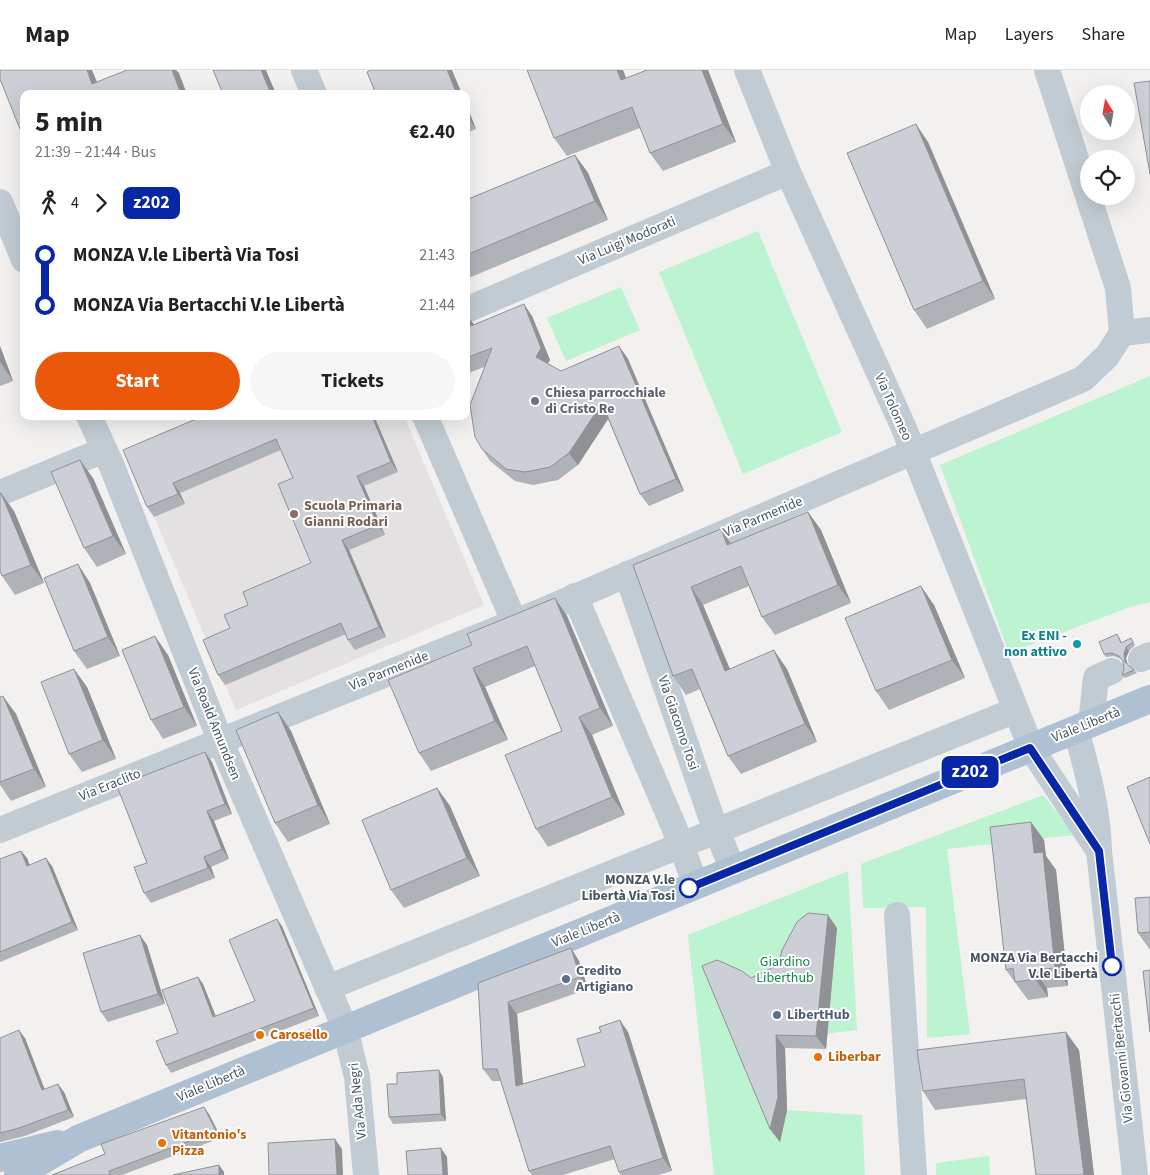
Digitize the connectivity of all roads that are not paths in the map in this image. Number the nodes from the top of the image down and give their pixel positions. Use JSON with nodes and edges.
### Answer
{"nodes":[{"id":1,"x":304,"y":70,"type":"edge"},
{"id":2,"x":747,"y":70,"type":"edge"},
{"id":3,"x":1047,"y":70,"type":"edge"},
{"id":4,"x":312,"y":90,"type":"edge"},
{"id":5,"x":788,"y":172,"type":"junction"},
{"id":6,"x":0,"y":202,"type":"edge"},
{"id":7,"x":20,"y":250,"type":"edge"},
{"id":8,"x":470,"y":308,"type":"edge"},
{"id":9,"x":1150,"y":330,"type":"edge"},
{"id":10,"x":1122,"y":333,"type":"junction"},
{"id":11,"x":91,"y":420,"type":"edge"},
{"id":12,"x":427,"y":420,"type":"edge"},
{"id":13,"x":104,"y":450,"type":"junction"},
{"id":14,"x":914,"y":454,"type":"junction"},
{"id":15,"x":0,"y":494,"type":"edge"},
{"id":16,"x":627,"y":574,"type":"junction"},
{"id":17,"x":575,"y":596,"type":"junction"},
{"id":18,"x":514,"y":621,"type":"junction"},
{"id":19,"x":1112,"y":671,"type":"dead end"},
{"id":20,"x":1150,"y":699,"type":"edge"},
{"id":21,"x":1016,"y":710,"type":"junction"},
{"id":22,"x":1084,"y":726,"type":"junction"},
{"id":23,"x":220,"y":740,"type":"junction"},
{"id":24,"x":1030,"y":748,"type":"junction"},
{"id":25,"x":0,"y":830,"type":"edge"},
{"id":26,"x":716,"y":831,"type":"junction"},
{"id":27,"x":681,"y":845,"type":"junction"},
{"id":28,"x":1099,"y":851,"type":"junction"},
{"id":29,"x":733,"y":870,"type":"junction"},
{"id":30,"x":696,"y":885,"type":"junction"},
{"id":31,"x":897,"y":915,"type":"dead end"},
{"id":32,"x":327,"y":988,"type":"junction"},
{"id":33,"x":345,"y":1028,"type":"junction"},
{"id":34,"x":78,"y":1139,"type":"junction"},
{"id":35,"x":0,"y":1158,"type":"edge"},
{"id":36,"x":18,"y":1175,"type":"edge"},
{"id":37,"x":366,"y":1175,"type":"edge"},
{"id":38,"x":914,"y":1175,"type":"edge"},
{"id":39,"x":1135,"y":1175,"type":"edge"}],
"edges":[{"from":1,"to":4,"type":"street"},
{"from":2,"to":5,"type":"street","name":"Via Tolomeo"},
{"from":3,"to":10,"type":"street"},
{"from":5,"to":8,"type":"street","name":"Via Luigi Modorati"},
{"from":5,"to":14,"type":"street","name":"Via Tolomeo"},
{"from":6,"to":7,"type":"street"},
{"from":9,"to":10,"type":"street"},
{"from":10,"to":14,"type":"street","name":"Via Parmenide"},
{"from":11,"to":13,"type":"street","name":"Via Roald Amundsen"},
{"from":12,"to":18,"type":"street"},
{"from":13,"to":15,"type":"street"},
{"from":13,"to":23,"type":"street","name":"Via Roald Amundsen"},
{"from":14,"to":16,"type":"street","name":"Via Parmenide"},
{"from":14,"to":21,"type":"street","name":"Via Tolomeo"},
{"from":16,"to":17,"type":"street","name":"Via Parmenide"},
{"from":16,"to":26,"type":"street","name":"Via Giacomo Tosi"},
{"from":17,"to":18,"type":"street","name":"Via Parmenide"},
{"from":17,"to":27,"type":"street"},
{"from":18,"to":23,"type":"street","name":"Via Parmenide"},
{"from":19,"to":22,"type":"street"},
{"from":20,"to":22,"type":"main road","name":"Viale Libertà"},
{"from":21,"to":24,"type":"street","name":"Via Tolomeo"},
{"from":21,"to":26,"type":"street"},
{"from":22,"to":24,"type":"main road","name":"Viale Libertà"},
{"from":22,"to":28,"type":"street","name":"Via Giovanni Bertacchi"},
{"from":23,"to":25,"type":"street","name":"Via Eraclito"},
{"from":23,"to":32,"type":"street","name":"Via Roald Amundsen"},
{"from":24,"to":28,"type":"street","name":"Via Giovanni Bertacchi"},
{"from":24,"to":29,"type":"main road","name":"Viale Libertà"},
{"from":26,"to":27,"type":"street"},
{"from":26,"to":29,"type":"street","name":"Via Giacomo Tosi"},
{"from":27,"to":30,"type":"street"},
{"from":27,"to":32,"type":"street"},
{"from":28,"to":39,"type":"street","name":"Via Giovanni Bertacchi"},
{"from":29,"to":30,"type":"main road","name":"Viale Libertà"},
{"from":30,"to":33,"type":"main road","name":"Viale Libertà"},
{"from":31,"to":38,"type":"street"},
{"from":32,"to":33,"type":"street","name":"Via Roald Amundsen"},
{"from":33,"to":34,"type":"main road","name":"Viale Libertà"},
{"from":33,"to":37,"type":"street","name":"Via Ada Negri"},
{"from":34,"to":35,"type":"main road","name":"Viale Libertà"},
{"from":34,"to":36,"type":"main road","name":"Viale Libertà"}]}
